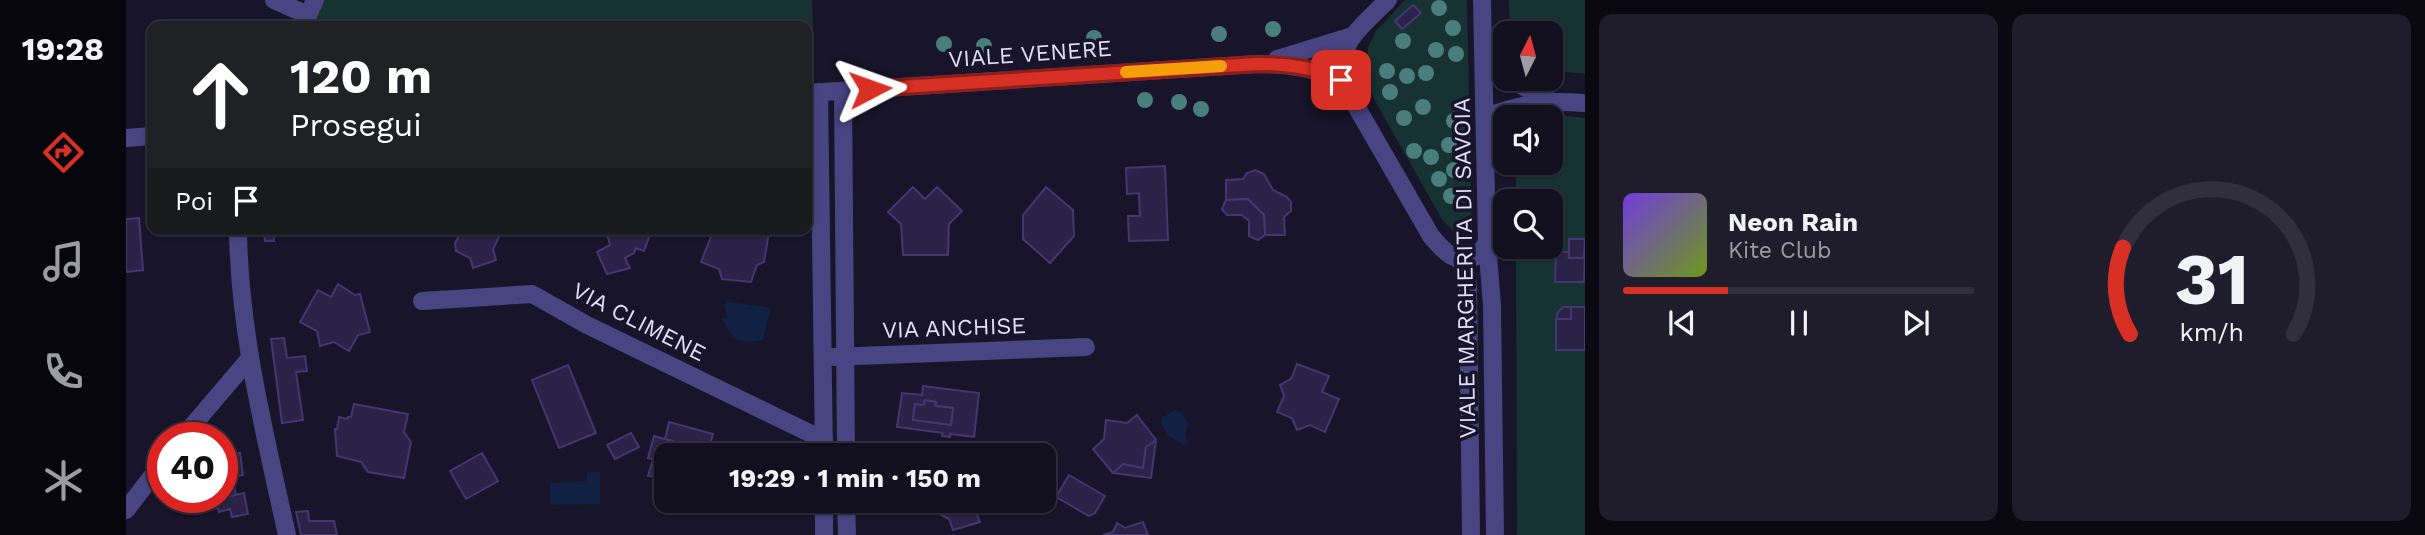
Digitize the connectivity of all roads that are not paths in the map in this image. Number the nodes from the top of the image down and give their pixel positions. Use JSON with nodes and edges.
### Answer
{"nodes":[{"id":1,"x":274,"y":0,"type":"edge"},
{"id":2,"x":1388,"y":0,"type":"edge"},
{"id":3,"x":1482,"y":0,"type":"edge"},
{"id":4,"x":308,"y":14,"type":"edge"},
{"id":5,"x":1352,"y":36,"type":"junction"},
{"id":6,"x":1257,"y":64,"type":"junction"},
{"id":7,"x":1484,"y":65,"type":"junction"},
{"id":8,"x":1493,"y":70,"type":"edge"},
{"id":9,"x":1341,"y":80,"type":"junction"},
{"id":10,"x":843,"y":91,"type":"junction"},
{"id":11,"x":1532,"y":91,"type":"edge"},
{"id":12,"x":813,"y":93,"type":"edge"},
{"id":13,"x":1550,"y":100,"type":"junction"},
{"id":14,"x":1585,"y":103,"type":"edge"},
{"id":15,"x":1485,"y":117,"type":"junction"},
{"id":16,"x":147,"y":136,"type":"edge"},
{"id":17,"x":126,"y":138,"type":"edge"},
{"id":18,"x":238,"y":235,"type":"edge"},
{"id":19,"x":1487,"y":243,"type":"junction"},
{"id":20,"x":1459,"y":260,"type":"junction"},
{"id":21,"x":422,"y":301,"type":"dead end"},
{"id":22,"x":1086,"y":346,"type":"dead end"},
{"id":23,"x":823,"y":356,"type":"junction"},
{"id":24,"x":845,"y":357,"type":"junction"},
{"id":25,"x":250,"y":358,"type":"junction"},
{"id":26,"x":196,"y":422,"type":"edge"},
{"id":27,"x":814,"y":443,"type":"edge"},
{"id":28,"x":824,"y":443,"type":"edge"},
{"id":29,"x":846,"y":443,"type":"edge"},
{"id":30,"x":147,"y":483,"type":"edge"},
{"id":31,"x":126,"y":510,"type":"edge"},
{"id":32,"x":824,"y":513,"type":"edge"},
{"id":33,"x":846,"y":513,"type":"edge"},
{"id":34,"x":287,"y":535,"type":"edge"},
{"id":35,"x":824,"y":535,"type":"edge"},
{"id":36,"x":846,"y":535,"type":"edge"},
{"id":37,"x":1471,"y":535,"type":"edge"},
{"id":38,"x":1495,"y":535,"type":"edge"}],
"edges":[{"from":1,"to":4,"type":"street"},
{"from":2,"to":5,"type":"street"},
{"from":3,"to":7,"type":"street","name":"VIALE MARGHERITA DI SAVOIA"},
{"from":5,"to":6,"type":"street"},
{"from":5,"to":9,"type":"street"},
{"from":6,"to":9,"type":"street"},
{"from":6,"to":10,"type":"street","name":"VIALE VENERE"},
{"from":7,"to":8,"type":"street"},
{"from":7,"to":15,"type":"street","name":"VIALE MARGHERITA DI SAVOIA"},
{"from":9,"to":20,"type":"street"},
{"from":10,"to":12,"type":"street","name":"VIALE VENERE"},
{"from":10,"to":24,"type":"street"},
{"from":11,"to":13,"type":"street"},
{"from":12,"to":23,"type":"street"},
{"from":13,"to":14,"type":"street"},
{"from":13,"to":15,"type":"street"},
{"from":15,"to":19,"type":"street","name":"VIALE MARGHERITA DI SAVOIA"},
{"from":16,"to":17,"type":"street"},
{"from":18,"to":25,"type":"street"},
{"from":19,"to":20,"type":"street"},
{"from":19,"to":38,"type":"street","name":"VIALE MARGHERITA DI SAVOIA"},
{"from":20,"to":37,"type":"street","name":"VIALE MARGHERITA DI SAVOIA"},
{"from":21,"to":27,"type":"street","name":"VIA CLIMENE"},
{"from":22,"to":24,"type":"street","name":"VIA ANCHISE"},
{"from":23,"to":24,"type":"street","name":"VIA ANCHISE"},
{"from":23,"to":28,"type":"street"},
{"from":24,"to":29,"type":"street"},
{"from":25,"to":26,"type":"street"},
{"from":25,"to":34,"type":"street"},
{"from":30,"to":31,"type":"street"},
{"from":32,"to":35,"type":"street"},
{"from":33,"to":36,"type":"street"}]}
